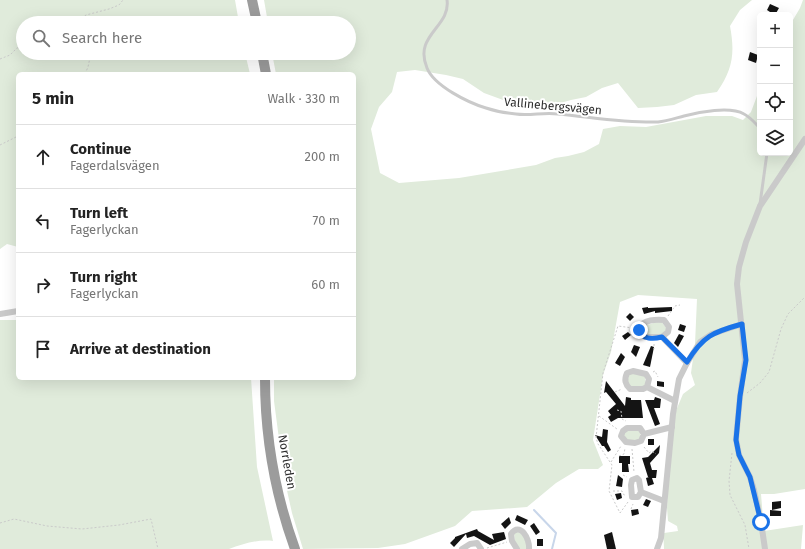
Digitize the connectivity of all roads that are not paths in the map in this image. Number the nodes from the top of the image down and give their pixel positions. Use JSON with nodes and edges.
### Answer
{"nodes":[{"id":1,"x":252,"y":0,"type":"edge"},
{"id":2,"x":447,"y":0,"type":"edge"},
{"id":3,"x":255,"y":16,"type":"edge"},
{"id":4,"x":263,"y":60,"type":"edge"},
{"id":5,"x":266,"y":72,"type":"edge"},
{"id":6,"x":757,"y":125,"type":"edge"},
{"id":7,"x":805,"y":139,"type":"edge"},
{"id":8,"x":767,"y":156,"type":"edge"},
{"id":9,"x":760,"y":206,"type":"junction"},
{"id":10,"x":16,"y":311,"type":"edge"},
{"id":11,"x":0,"y":314,"type":"edge"},
{"id":12,"x":742,"y":324,"type":"junction"},
{"id":13,"x":662,"y":337,"type":"junction"},
{"id":14,"x":687,"y":362,"type":"junction"},
{"id":15,"x":265,"y":380,"type":"edge"},
{"id":16,"x":647,"y":387,"type":"junction"},
{"id":17,"x":675,"y":401,"type":"junction"},
{"id":18,"x":672,"y":427,"type":"junction"},
{"id":19,"x":644,"y":434,"type":"junction"},
{"id":20,"x":641,"y":492,"type":"junction"},
{"id":21,"x":664,"y":501,"type":"junction"},
{"id":22,"x":295,"y":549,"type":"edge"},
{"id":23,"x":462,"y":549,"type":"edge"},
{"id":24,"x":482,"y":549,"type":"edge"},
{"id":25,"x":516,"y":549,"type":"edge"},
{"id":26,"x":528,"y":549,"type":"edge"},
{"id":27,"x":657,"y":549,"type":"edge"},
{"id":28,"x":765,"y":549,"type":"edge"}],
"edges":[{"from":1,"to":3,"type":"highway"},
{"from":2,"to":6,"type":"lane","name":"Vallinebergsvägen"},
{"from":4,"to":5,"type":"highway"},
{"from":7,"to":9,"type":"street"},
{"from":8,"to":9,"type":"lane"},
{"from":9,"to":12,"type":"street"},
{"from":10,"to":11,"type":"street"},
{"from":12,"to":14,"type":"street"},
{"from":12,"to":28,"type":"street"},
{"from":13,"to":13,"type":"street"},
{"from":13,"to":14,"type":"street"},
{"from":14,"to":17,"type":"street"},
{"from":15,"to":22,"type":"highway","name":"Norrleden"},
{"from":16,"to":16,"type":"street"},
{"from":16,"to":17,"type":"street"},
{"from":17,"to":18,"type":"street"},
{"from":18,"to":19,"type":"street"},
{"from":18,"to":21,"type":"street"},
{"from":19,"to":19,"type":"street"},
{"from":20,"to":20,"type":"street"},
{"from":20,"to":21,"type":"street"},
{"from":21,"to":27,"type":"street"},
{"from":23,"to":24,"type":"street"},
{"from":25,"to":26,"type":"street"}]}
